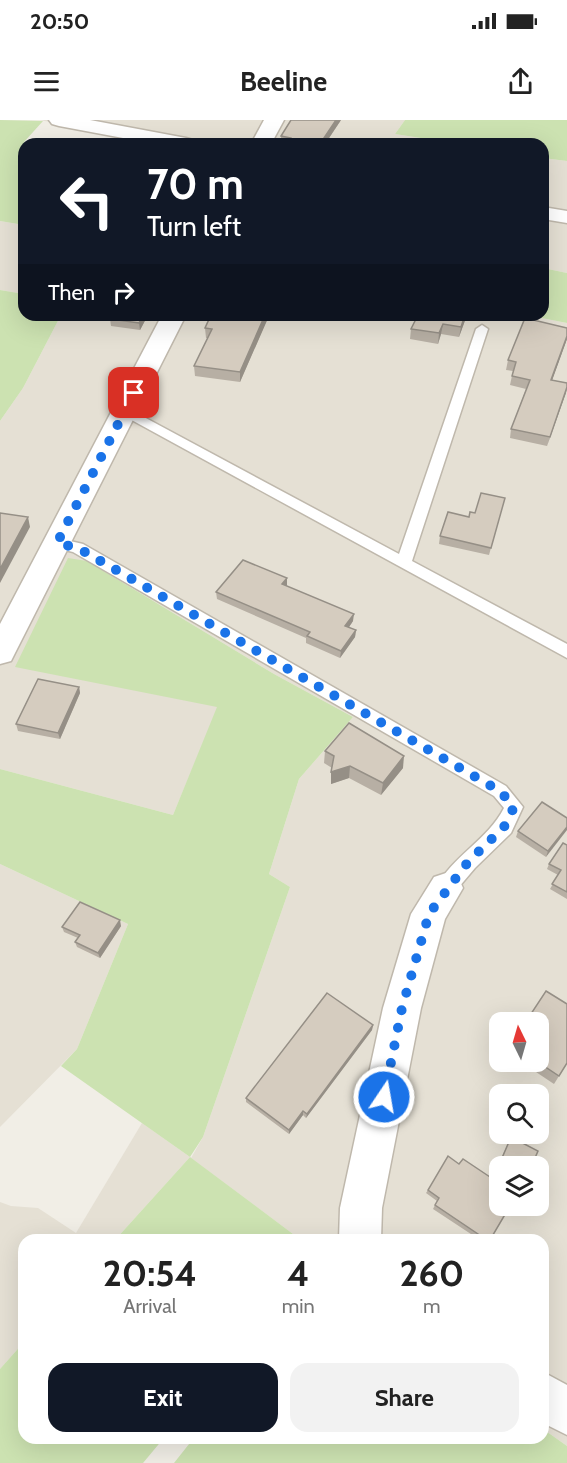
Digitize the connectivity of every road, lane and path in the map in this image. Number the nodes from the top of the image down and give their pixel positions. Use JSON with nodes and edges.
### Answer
{"nodes":[{"id":1,"x":63,"y":120,"type":"edge"},
{"id":2,"x":274,"y":120,"type":"edge"},
{"id":3,"x":155,"y":138,"type":"edge"},
{"id":4,"x":264,"y":138,"type":"edge"},
{"id":5,"x":549,"y":214,"type":"edge"},
{"id":6,"x":567,"y":217,"type":"edge"},
{"id":7,"x":171,"y":321,"type":"edge"},
{"id":8,"x":482,"y":329,"type":"dead end"},
{"id":9,"x":124,"y":412,"type":"junction"},
{"id":10,"x":57,"y":543,"type":"junction"},
{"id":11,"x":404,"y":563,"type":"junction"},
{"id":12,"x":567,"y":652,"type":"edge"},
{"id":13,"x":0,"y":653,"type":"edge"},
{"id":14,"x":446,"y":888,"type":"joint"},
{"id":15,"x":360,"y":1234,"type":"edge"},
{"id":16,"x":549,"y":1399,"type":"edge"},
{"id":17,"x":567,"y":1412,"type":"edge"}],
"edges":[{"from":1,"to":3,"type":"street"},
{"from":2,"to":4,"type":"street"},
{"from":5,"to":6,"type":"street"},
{"from":7,"to":9,"type":"street"},
{"from":8,"to":11,"type":"lane"},
{"from":9,"to":10,"type":"street"},
{"from":9,"to":11,"type":"lane"},
{"from":10,"to":13,"type":"street"},
{"from":10,"to":14,"type":"lane"},
{"from":11,"to":12,"type":"lane"},
{"from":14,"to":15,"type":"street"},
{"from":16,"to":17,"type":"street"}]}
